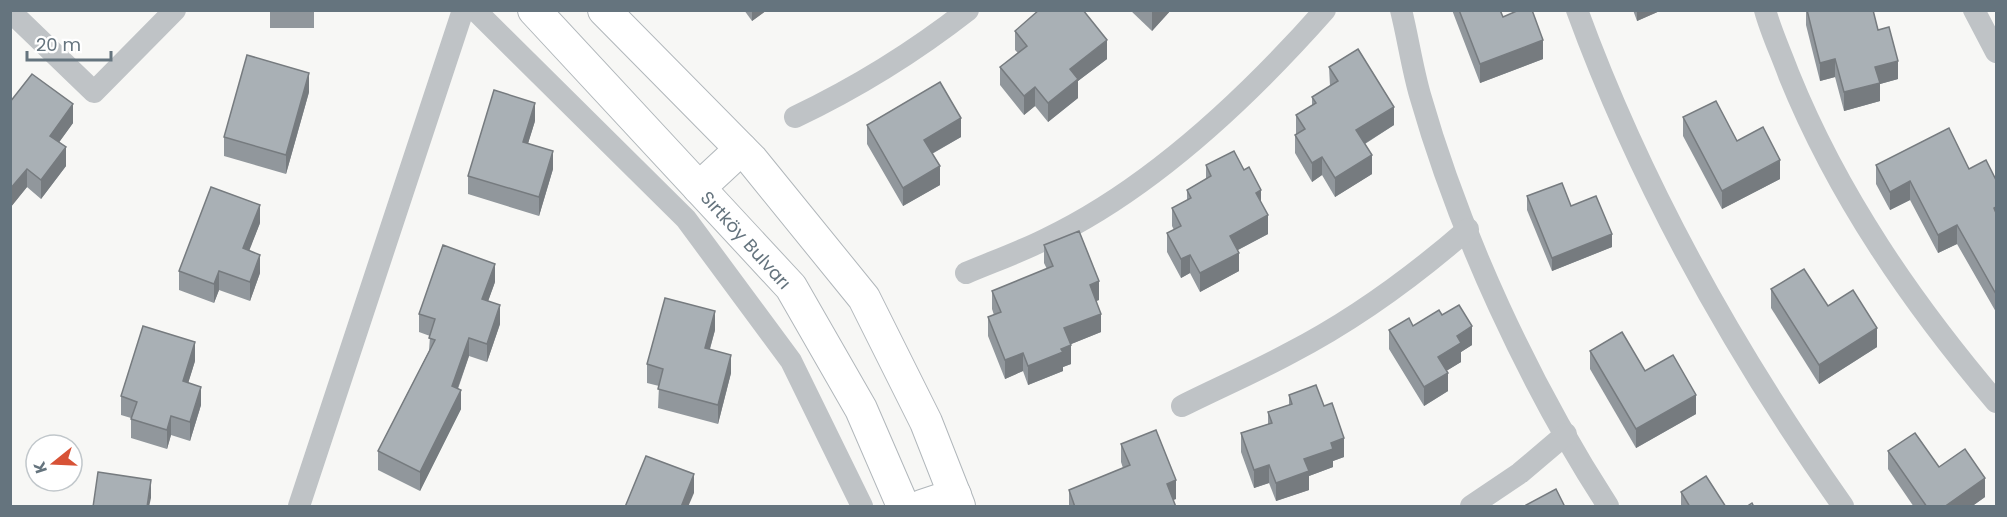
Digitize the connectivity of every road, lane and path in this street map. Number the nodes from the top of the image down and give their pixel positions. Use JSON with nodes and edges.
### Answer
{"nodes":[{"id":1,"x":175,"y":10,"type":"edge"},
{"id":2,"x":463,"y":10,"type":"edge"},
{"id":3,"x":475,"y":10,"type":"edge"},
{"id":4,"x":534,"y":10,"type":"edge"},
{"id":5,"x":604,"y":10,"type":"edge"},
{"id":6,"x":968,"y":10,"type":"edge"},
{"id":7,"x":1325,"y":10,"type":"edge"},
{"id":8,"x":1401,"y":10,"type":"edge"},
{"id":9,"x":1577,"y":10,"type":"edge"},
{"id":10,"x":1765,"y":10,"type":"edge"},
{"id":11,"x":1974,"y":10,"type":"edge"},
{"id":12,"x":10,"y":11,"type":"edge"},
{"id":13,"x":1996,"y":52,"type":"edge"},
{"id":14,"x":795,"y":117,"type":"dead end"},
{"id":15,"x":741,"y":149,"type":"junction"},
{"id":16,"x":699,"y":188,"type":"junction"},
{"id":17,"x":1468,"y":229,"type":"junction"},
{"id":18,"x":966,"y":273,"type":"dead end"},
{"id":19,"x":1996,"y":402,"type":"edge"},
{"id":20,"x":1182,"y":406,"type":"dead end"},
{"id":21,"x":1566,"y":434,"type":"junction"},
{"id":22,"x":957,"y":501,"type":"edge"},
{"id":23,"x":299,"y":507,"type":"edge"},
{"id":24,"x":862,"y":507,"type":"edge"},
{"id":25,"x":903,"y":507,"type":"edge"},
{"id":26,"x":922,"y":507,"type":"edge"},
{"id":27,"x":1471,"y":507,"type":"edge"},
{"id":28,"x":1608,"y":507,"type":"edge"},
{"id":29,"x":1843,"y":507,"type":"edge"}],
"edges":[{"from":1,"to":12,"type":"street"},
{"from":2,"to":23,"type":"street"},
{"from":3,"to":24,"type":"street"},
{"from":4,"to":16,"type":"main road","name":"Sırtköy Bulvarı"},
{"from":5,"to":15,"type":"main road"},
{"from":6,"to":14,"type":"street"},
{"from":7,"to":18,"type":"street"},
{"from":8,"to":17,"type":"street"},
{"from":9,"to":29,"type":"street"},
{"from":10,"to":19,"type":"street"},
{"from":11,"to":13,"type":"street"},
{"from":15,"to":16,"type":"main road"},
{"from":15,"to":22,"type":"main road"},
{"from":16,"to":25,"type":"main road","name":"Sırtköy Bulvarı"},
{"from":17,"to":20,"type":"street"},
{"from":17,"to":21,"type":"street"},
{"from":21,"to":27,"type":"street"},
{"from":21,"to":28,"type":"street"},
{"from":22,"to":26,"type":"main road"}]}
